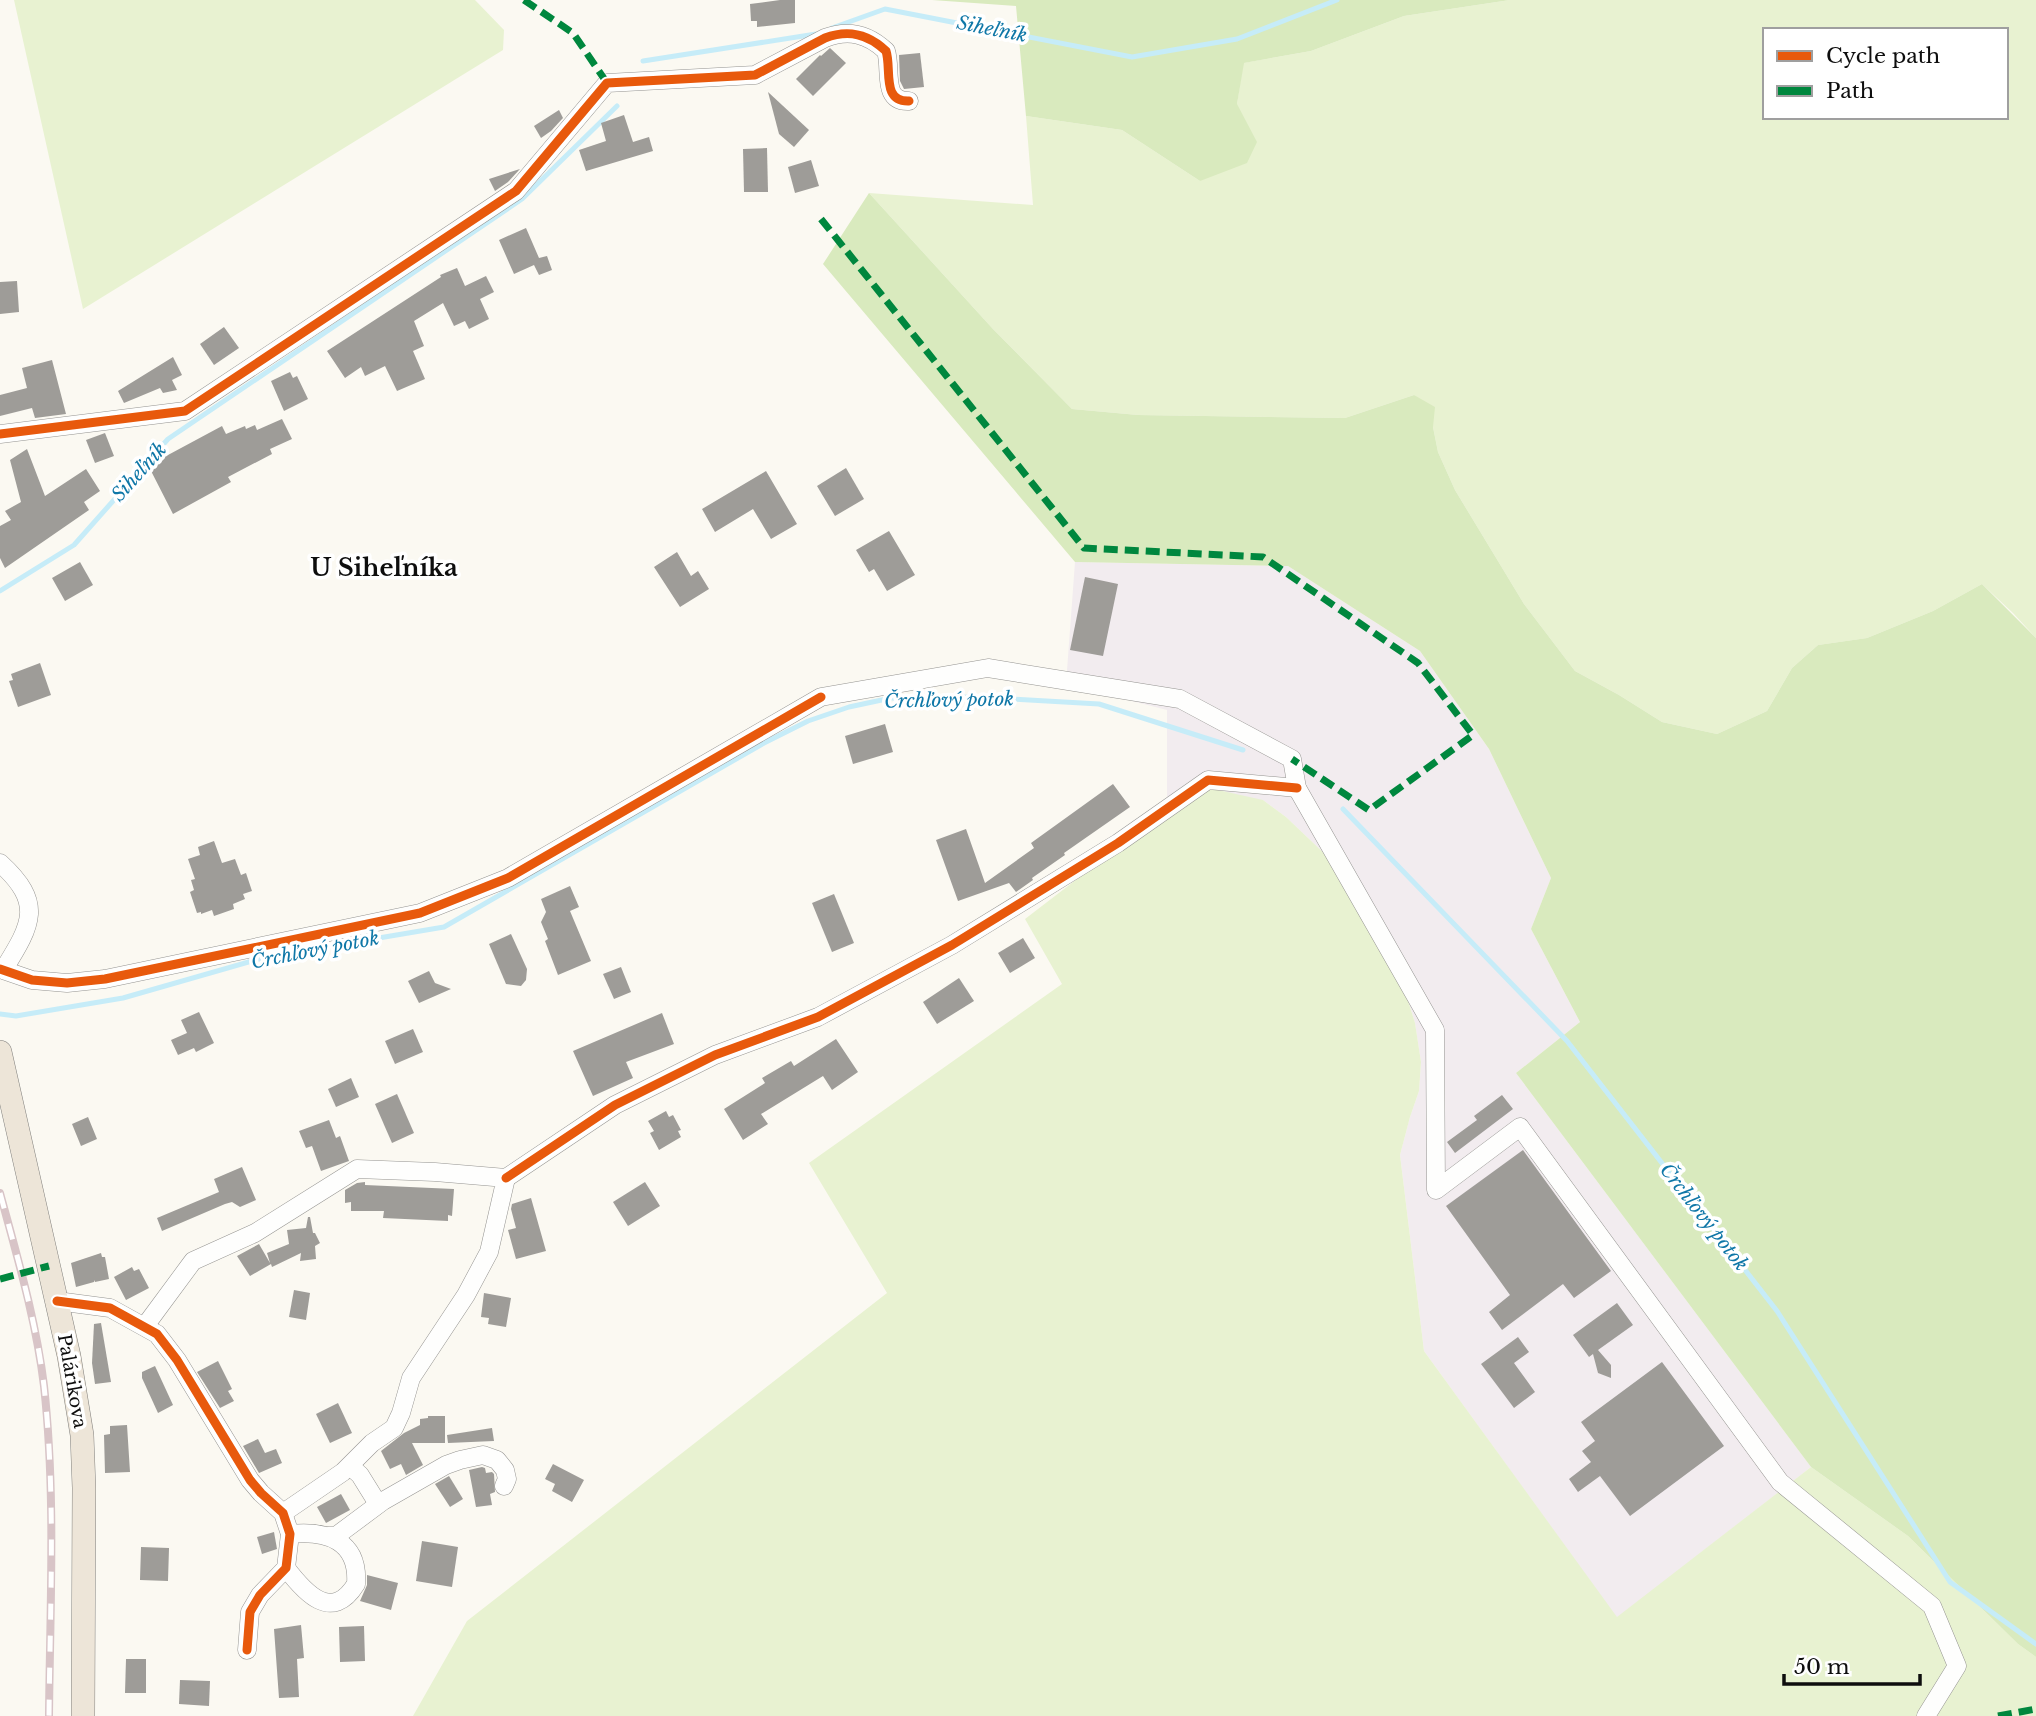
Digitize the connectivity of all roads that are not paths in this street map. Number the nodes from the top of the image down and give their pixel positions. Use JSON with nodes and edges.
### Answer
{"nodes":[{"id":1,"x":909,"y":101,"type":"dead end"},
{"id":2,"x":0,"y":434,"type":"edge"},
{"id":3,"x":1297,"y":788,"type":"junction"},
{"id":4,"x":0,"y":863,"type":"edge"},
{"id":5,"x":2,"y":969,"type":"edge"},
{"id":6,"x":0,"y":1052,"type":"edge"},
{"id":7,"x":506,"y":1178,"type":"junction"},
{"id":8,"x":57,"y":1301,"type":"junction"},
{"id":9,"x":145,"y":1326,"type":"junction"},
{"id":10,"x":350,"y":1466,"type":"junction"},
{"id":11,"x":504,"y":1486,"type":"dead end"},
{"id":12,"x":378,"y":1504,"type":"junction"},
{"id":13,"x":283,"y":1513,"type":"junction"},
{"id":14,"x":290,"y":1534,"type":"junction"},
{"id":15,"x":328,"y":1536,"type":"junction"},
{"id":16,"x":286,"y":1567,"type":"junction"},
{"id":17,"x":247,"y":1650,"type":"dead end"},
{"id":18,"x":83,"y":1716,"type":"edge"},
{"id":19,"x":1926,"y":1716,"type":"edge"}],
"edges":[{"from":1,"to":2,"type":"street"},
{"from":3,"to":5,"type":"street"},
{"from":3,"to":7,"type":"street"},
{"from":3,"to":19,"type":"street"},
{"from":4,"to":5,"type":"street"},
{"from":6,"to":8,"type":"main road","name":"Palárikova"},
{"from":7,"to":9,"type":"street"},
{"from":7,"to":10,"type":"street"},
{"from":8,"to":9,"type":"street"},
{"from":8,"to":18,"type":"main road","name":"Palárikova"},
{"from":9,"to":13,"type":"street"},
{"from":10,"to":12,"type":"street"},
{"from":10,"to":13,"type":"street"},
{"from":11,"to":12,"type":"street"},
{"from":12,"to":15,"type":"street"},
{"from":13,"to":14,"type":"street"},
{"from":14,"to":15,"type":"street"},
{"from":14,"to":16,"type":"street"},
{"from":15,"to":16,"type":"street"},
{"from":16,"to":17,"type":"street"}]}
